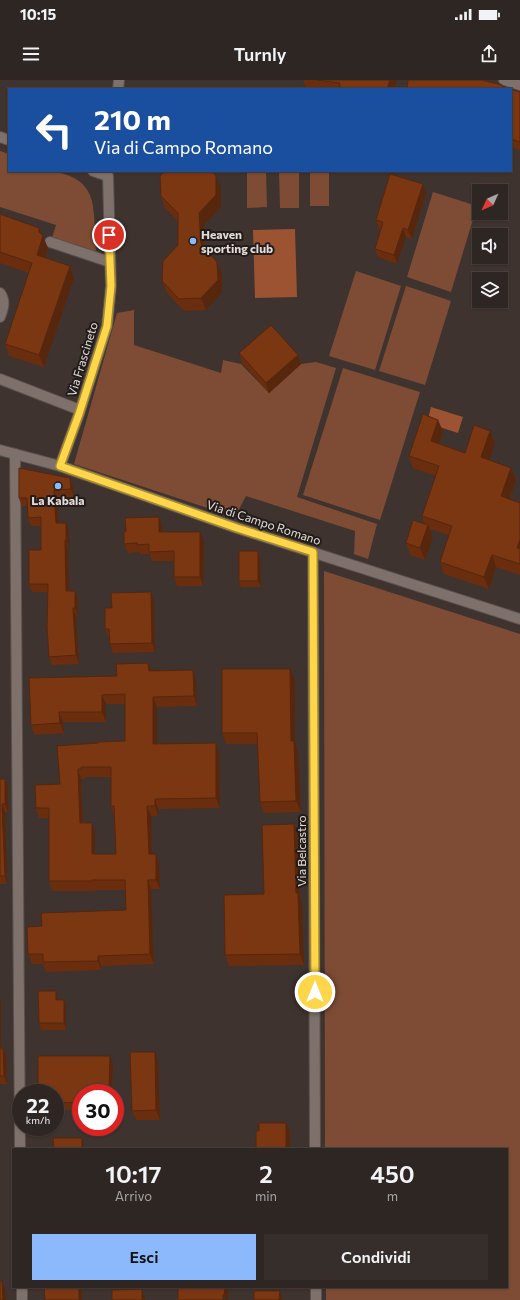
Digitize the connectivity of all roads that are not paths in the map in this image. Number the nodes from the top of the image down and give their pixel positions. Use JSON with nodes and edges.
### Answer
{"nodes":[{"id":1,"x":504,"y":80,"type":"edge"},
{"id":2,"x":520,"y":85,"type":"edge"},
{"id":3,"x":98,"y":172,"type":"edge"},
{"id":4,"x":108,"y":174,"type":"edge"},
{"id":5,"x":50,"y":242,"type":"dead end"},
{"id":6,"x":110,"y":262,"type":"junction"},
{"id":7,"x":0,"y":293,"type":"edge"},
{"id":8,"x":0,"y":317,"type":"edge"},
{"id":9,"x":0,"y":380,"type":"edge"},
{"id":10,"x":80,"y":410,"type":"junction"},
{"id":11,"x":0,"y":450,"type":"edge"},
{"id":12,"x":14,"y":454,"type":"junction"},
{"id":13,"x":60,"y":466,"type":"junction"},
{"id":14,"x":313,"y":552,"type":"junction"},
{"id":15,"x":520,"y":619,"type":"edge"},
{"id":16,"x":20,"y":1148,"type":"edge"},
{"id":17,"x":315,"y":1148,"type":"edge"},
{"id":18,"x":22,"y":1288,"type":"edge"},
{"id":19,"x":316,"y":1288,"type":"edge"},
{"id":20,"x":22,"y":1300,"type":"edge"},
{"id":21,"x":316,"y":1300,"type":"edge"}],
"edges":[{"from":1,"to":2,"type":"street"},
{"from":3,"to":4,"type":"street","name":"Via Frascineto"},
{"from":4,"to":6,"type":"street","name":"Via Frascineto"},
{"from":5,"to":6,"type":"street"},
{"from":6,"to":10,"type":"street","name":"Via Frascineto"},
{"from":7,"to":8,"type":"street"},
{"from":9,"to":10,"type":"street"},
{"from":10,"to":13,"type":"street","name":"Via Frascineto"},
{"from":11,"to":12,"type":"street","name":"Via di Campo Romano"},
{"from":12,"to":13,"type":"street","name":"Via di Campo Romano"},
{"from":12,"to":16,"type":"street"},
{"from":13,"to":14,"type":"street","name":"Via di Campo Romano"},
{"from":14,"to":15,"type":"street","name":"Via di Campo Romano"},
{"from":14,"to":17,"type":"street","name":"Via Belcastro"},
{"from":18,"to":20,"type":"street"},
{"from":19,"to":21,"type":"street"}]}
